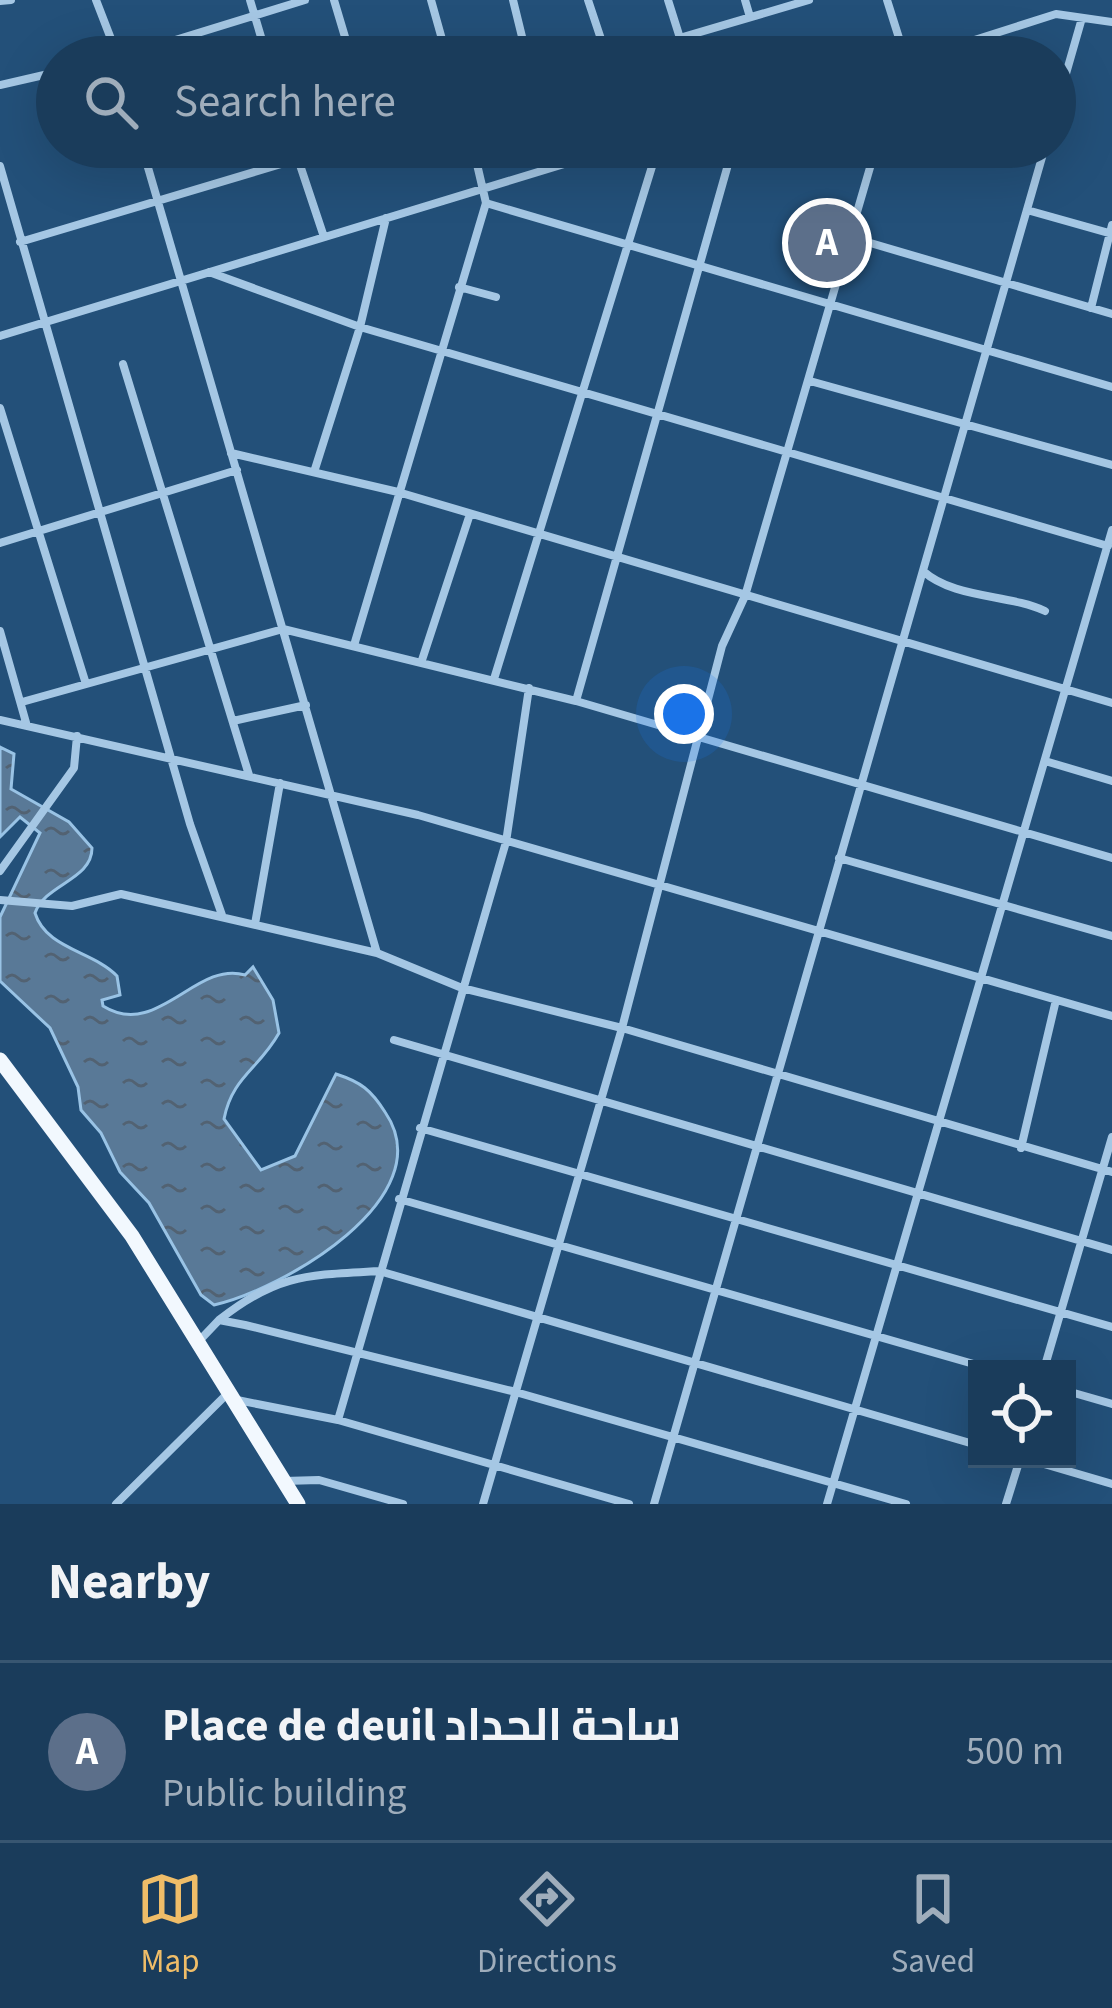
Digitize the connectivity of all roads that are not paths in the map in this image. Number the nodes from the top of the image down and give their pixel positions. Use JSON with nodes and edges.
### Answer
{"nodes":[{"id":1,"x":11,"y":0,"type":"edge"},
{"id":2,"x":96,"y":0,"type":"edge"},
{"id":3,"x":250,"y":0,"type":"edge"},
{"id":4,"x":305,"y":0,"type":"edge"},
{"id":5,"x":334,"y":0,"type":"edge"},
{"id":6,"x":431,"y":0,"type":"edge"},
{"id":7,"x":513,"y":0,"type":"edge"},
{"id":8,"x":588,"y":0,"type":"edge"},
{"id":9,"x":668,"y":0,"type":"edge"},
{"id":10,"x":745,"y":0,"type":"edge"},
{"id":11,"x":808,"y":0,"type":"edge"},
{"id":12,"x":887,"y":0,"type":"edge"},
{"id":13,"x":0,"y":1,"type":"edge"},
{"id":14,"x":254,"y":16,"type":"junction"},
{"id":15,"x":750,"y":17,"type":"junction"},
{"id":16,"x":1082,"y":18,"type":"junction"},
{"id":17,"x":1112,"y":22,"type":"edge"},
{"id":18,"x":111,"y":36,"type":"edge"},
{"id":19,"x":188,"y":36,"type":"edge"},
{"id":20,"x":260,"y":36,"type":"edge"},
{"id":21,"x":345,"y":36,"type":"edge"},
{"id":22,"x":441,"y":36,"type":"edge"},
{"id":23,"x":521,"y":36,"type":"edge"},
{"id":24,"x":603,"y":36,"type":"edge"},
{"id":25,"x":679,"y":36,"type":"edge"},
{"id":26,"x":690,"y":36,"type":"edge"},
{"id":27,"x":898,"y":36,"type":"edge"},
{"id":28,"x":987,"y":36,"type":"edge"},
{"id":29,"x":1076,"y":39,"type":"edge"},
{"id":30,"x":36,"y":77,"type":"edge"},
{"id":31,"x":0,"y":85,"type":"edge"},
{"id":32,"x":0,"y":166,"type":"edge"},
{"id":33,"x":148,"y":168,"type":"edge"},
{"id":34,"x":268,"y":168,"type":"edge"},
{"id":35,"x":301,"y":168,"type":"edge"},
{"id":36,"x":480,"y":168,"type":"edge"},
{"id":37,"x":551,"y":168,"type":"edge"},
{"id":38,"x":652,"y":168,"type":"edge"},
{"id":39,"x":728,"y":168,"type":"edge"},
{"id":40,"x":870,"y":168,"type":"edge"},
{"id":41,"x":1039,"y":168,"type":"edge"},
{"id":42,"x":486,"y":188,"type":"junction"},
{"id":43,"x":157,"y":201,"type":"junction"},
{"id":44,"x":486,"y":203,"type":"junction"},
{"id":45,"x":1027,"y":210,"type":"junction"},
{"id":46,"x":386,"y":218,"type":"junction"},
{"id":47,"x":1111,"y":231,"type":"edge"},
{"id":48,"x":324,"y":237,"type":"junction"},
{"id":49,"x":850,"y":237,"type":"junction"},
{"id":50,"x":20,"y":242,"type":"junction"},
{"id":51,"x":628,"y":245,"type":"junction"},
{"id":52,"x":703,"y":266,"type":"junction"},
{"id":53,"x":209,"y":272,"type":"junction"},
{"id":54,"x":181,"y":281,"type":"junction"},
{"id":55,"x":1007,"y":282,"type":"junction"},
{"id":56,"x":459,"y":287,"type":"junction"},
{"id":57,"x":496,"y":297,"type":"dead end"},
{"id":58,"x":831,"y":305,"type":"junction"},
{"id":59,"x":1090,"y":308,"type":"junction"},
{"id":60,"x":1112,"y":314,"type":"edge"},
{"id":61,"x":42,"y":323,"type":"junction"},
{"id":62,"x":360,"y":327,"type":"junction"},
{"id":63,"x":0,"y":336,"type":"edge"},
{"id":64,"x":440,"y":350,"type":"junction"},
{"id":65,"x":988,"y":352,"type":"junction"},
{"id":66,"x":124,"y":364,"type":"dead end"},
{"id":67,"x":810,"y":381,"type":"junction"},
{"id":68,"x":1112,"y":387,"type":"edge"},
{"id":69,"x":582,"y":394,"type":"junction"},
{"id":70,"x":0,"y":408,"type":"edge"},
{"id":71,"x":659,"y":416,"type":"junction"},
{"id":72,"x":966,"y":425,"type":"junction"},
{"id":73,"x":231,"y":453,"type":"junction"},
{"id":74,"x":789,"y":453,"type":"junction"},
{"id":75,"x":1112,"y":465,"type":"edge"},
{"id":76,"x":315,"y":469,"type":"junction"},
{"id":77,"x":237,"y":470,"type":"junction"},
{"id":78,"x":398,"y":493,"type":"junction"},
{"id":79,"x":164,"y":494,"type":"junction"},
{"id":80,"x":945,"y":498,"type":"junction"},
{"id":81,"x":100,"y":513,"type":"junction"},
{"id":82,"x":470,"y":514,"type":"junction"},
{"id":83,"x":1112,"y":530,"type":"edge"},
{"id":84,"x":39,"y":532,"type":"junction"},
{"id":85,"x":538,"y":535,"type":"junction"},
{"id":86,"x":0,"y":543,"type":"edge"},
{"id":87,"x":1110,"y":547,"type":"edge"},
{"id":88,"x":617,"y":558,"type":"junction"},
{"id":89,"x":922,"y":571,"type":"junction"},
{"id":90,"x":745,"y":596,"type":"junction"},
{"id":91,"x":1045,"y":610,"type":"dead end"},
{"id":92,"x":283,"y":628,"type":"junction"},
{"id":93,"x":0,"y":631,"type":"edge"},
{"id":94,"x":902,"y":641,"type":"junction"},
{"id":95,"x":355,"y":642,"type":"junction"},
{"id":96,"x":212,"y":648,"type":"junction"},
{"id":97,"x":422,"y":660,"type":"junction"},
{"id":98,"x":147,"y":666,"type":"junction"},
{"id":99,"x":494,"y":680,"type":"junction"},
{"id":100,"x":86,"y":684,"type":"junction"},
{"id":101,"x":529,"y":688,"type":"junction"},
{"id":102,"x":1063,"y":692,"type":"junction"},
{"id":103,"x":576,"y":701,"type":"junction"},
{"id":104,"x":22,"y":702,"type":"junction"},
{"id":105,"x":1112,"y":703,"type":"edge"},
{"id":106,"x":306,"y":705,"type":"junction"},
{"id":107,"x":0,"y":720,"type":"edge"},
{"id":108,"x":233,"y":722,"type":"junction"},
{"id":109,"x":27,"y":726,"type":"junction"},
{"id":110,"x":77,"y":736,"type":"junction"},
{"id":111,"x":698,"y":738,"type":"junction"},
{"id":112,"x":174,"y":755,"type":"junction"},
{"id":113,"x":1045,"y":761,"type":"junction"},
{"id":114,"x":249,"y":775,"type":"junction"},
{"id":115,"x":1112,"y":781,"type":"edge"},
{"id":116,"x":280,"y":783,"type":"junction"},
{"id":117,"x":863,"y":787,"type":"junction"},
{"id":118,"x":336,"y":798,"type":"junction"},
{"id":119,"x":1025,"y":832,"type":"junction"},
{"id":120,"x":506,"y":842,"type":"junction"},
{"id":121,"x":839,"y":858,"type":"junction"},
{"id":122,"x":1112,"y":859,"type":"edge"},
{"id":123,"x":0,"y":871,"type":"edge"},
{"id":124,"x":659,"y":885,"type":"junction"},
{"id":125,"x":0,"y":900,"type":"edge"},
{"id":126,"x":1003,"y":905,"type":"junction"},
{"id":127,"x":222,"y":915,"type":"junction"},
{"id":128,"x":255,"y":924,"type":"junction"},
{"id":129,"x":820,"y":929,"type":"junction"},
{"id":130,"x":1112,"y":936,"type":"edge"},
{"id":131,"x":377,"y":953,"type":"junction"},
{"id":132,"x":981,"y":976,"type":"junction"},
{"id":133,"x":462,"y":988,"type":"junction"},
{"id":134,"x":1056,"y":1000,"type":"junction"},
{"id":135,"x":1112,"y":1016,"type":"edge"},
{"id":136,"x":622,"y":1028,"type":"junction"},
{"id":137,"x":394,"y":1040,"type":"dead end"},
{"id":138,"x":442,"y":1055,"type":"junction"},
{"id":139,"x":0,"y":1060,"type":"edge"},
{"id":140,"x":778,"y":1074,"type":"junction"},
{"id":141,"x":598,"y":1100,"type":"junction"},
{"id":142,"x":940,"y":1124,"type":"junction"},
{"id":143,"x":420,"y":1128,"type":"junction"},
{"id":144,"x":1112,"y":1137,"type":"edge"},
{"id":145,"x":758,"y":1147,"type":"junction"},
{"id":146,"x":1022,"y":1148,"type":"junction"},
{"id":147,"x":579,"y":1171,"type":"junction"},
{"id":148,"x":1107,"y":1171,"type":"edge"},
{"id":149,"x":919,"y":1195,"type":"junction"},
{"id":150,"x":398,"y":1199,"type":"junction"},
{"id":151,"x":737,"y":1218,"type":"junction"},
{"id":152,"x":1082,"y":1241,"type":"junction"},
{"id":153,"x":559,"y":1244,"type":"junction"},
{"id":154,"x":1112,"y":1250,"type":"edge"},
{"id":155,"x":897,"y":1267,"type":"junction"},
{"id":156,"x":379,"y":1271,"type":"junction"},
{"id":157,"x":715,"y":1289,"type":"junction"},
{"id":158,"x":1061,"y":1311,"type":"junction"},
{"id":159,"x":538,"y":1318,"type":"junction"},
{"id":160,"x":219,"y":1320,"type":"junction"},
{"id":161,"x":1112,"y":1327,"type":"edge"},
{"id":162,"x":877,"y":1336,"type":"junction"},
{"id":163,"x":199,"y":1341,"type":"junction"},
{"id":164,"x":358,"y":1351,"type":"junction"},
{"id":165,"x":1047,"y":1360,"type":"edge"},
{"id":166,"x":968,"y":1362,"type":"edge"},
{"id":167,"x":694,"y":1363,"type":"junction"},
{"id":168,"x":512,"y":1391,"type":"junction"},
{"id":169,"x":1076,"y":1394,"type":"edge"},
{"id":170,"x":231,"y":1397,"type":"junction"},
{"id":171,"x":1112,"y":1404,"type":"edge"},
{"id":172,"x":855,"y":1410,"type":"junction"},
{"id":173,"x":338,"y":1420,"type":"junction"},
{"id":174,"x":671,"y":1441,"type":"junction"},
{"id":175,"x":968,"y":1441,"type":"edge"},
{"id":176,"x":492,"y":1462,"type":"junction"},
{"id":177,"x":1020,"y":1468,"type":"edge"},
{"id":178,"x":1056,"y":1468,"type":"edge"},
{"id":179,"x":284,"y":1481,"type":"junction"},
{"id":180,"x":1112,"y":1484,"type":"edge"},
{"id":181,"x":832,"y":1487,"type":"junction"},
{"id":182,"x":116,"y":1504,"type":"edge"},
{"id":183,"x":288,"y":1504,"type":"edge"},
{"id":184,"x":298,"y":1504,"type":"edge"},
{"id":185,"x":403,"y":1504,"type":"edge"},
{"id":186,"x":483,"y":1504,"type":"edge"},
{"id":187,"x":629,"y":1504,"type":"edge"},
{"id":188,"x":654,"y":1504,"type":"edge"},
{"id":189,"x":827,"y":1504,"type":"edge"},
{"id":190,"x":906,"y":1504,"type":"edge"},
{"id":191,"x":1006,"y":1504,"type":"edge"}],
"edges":[{"from":1,"to":13,"type":"street"},
{"from":2,"to":18,"type":"street"},
{"from":3,"to":14,"type":"street"},
{"from":4,"to":14,"type":"street"},
{"from":5,"to":21,"type":"street"},
{"from":6,"to":22,"type":"street"},
{"from":7,"to":23,"type":"street"},
{"from":8,"to":24,"type":"street"},
{"from":9,"to":25,"type":"street"},
{"from":10,"to":15,"type":"street"},
{"from":11,"to":15,"type":"street"},
{"from":12,"to":27,"type":"street"},
{"from":14,"to":19,"type":"street"},
{"from":14,"to":20,"type":"street"},
{"from":15,"to":26,"type":"street"},
{"from":16,"to":17,"type":"street"},
{"from":16,"to":28,"type":"street"},
{"from":16,"to":29,"type":"street"},
{"from":30,"to":31,"type":"street"},
{"from":32,"to":50,"type":"street"},
{"from":33,"to":43,"type":"street"},
{"from":34,"to":43,"type":"street"},
{"from":35,"to":48,"type":"street"},
{"from":36,"to":42,"type":"street"},
{"from":37,"to":42,"type":"street"},
{"from":38,"to":51,"type":"street"},
{"from":39,"to":52,"type":"street"},
{"from":40,"to":49,"type":"street"},
{"from":41,"to":45,"type":"street"},
{"from":42,"to":44,"type":"street"},
{"from":42,"to":46,"type":"street"},
{"from":43,"to":50,"type":"street"},
{"from":43,"to":54,"type":"street"},
{"from":44,"to":51,"type":"street"},
{"from":44,"to":56,"type":"street"},
{"from":45,"to":47,"type":"street"},
{"from":45,"to":55,"type":"street"},
{"from":46,"to":48,"type":"street"},
{"from":46,"to":62,"type":"street"},
{"from":47,"to":59,"type":"street"},
{"from":48,"to":53,"type":"street"},
{"from":49,"to":55,"type":"street"},
{"from":49,"to":58,"type":"street"},
{"from":50,"to":61,"type":"street"},
{"from":51,"to":52,"type":"street"},
{"from":51,"to":69,"type":"street"},
{"from":52,"to":58,"type":"street"},
{"from":52,"to":71,"type":"street"},
{"from":53,"to":54,"type":"street"},
{"from":53,"to":62,"type":"street"},
{"from":54,"to":61,"type":"street"},
{"from":54,"to":73,"type":"street"},
{"from":55,"to":59,"type":"street"},
{"from":55,"to":65,"type":"street"},
{"from":56,"to":57,"type":"street"},
{"from":56,"to":64,"type":"street"},
{"from":58,"to":65,"type":"street"},
{"from":58,"to":67,"type":"street"},
{"from":59,"to":60,"type":"street"},
{"from":61,"to":63,"type":"street"},
{"from":61,"to":81,"type":"street"},
{"from":62,"to":64,"type":"street"},
{"from":62,"to":76,"type":"street"},
{"from":64,"to":69,"type":"street"},
{"from":64,"to":78,"type":"street"},
{"from":65,"to":68,"type":"street"},
{"from":65,"to":72,"type":"street"},
{"from":66,"to":79,"type":"street"},
{"from":67,"to":72,"type":"street"},
{"from":67,"to":74,"type":"street"},
{"from":69,"to":71,"type":"street"},
{"from":69,"to":85,"type":"street"},
{"from":70,"to":84,"type":"street"},
{"from":71,"to":74,"type":"street"},
{"from":71,"to":88,"type":"street"},
{"from":72,"to":75,"type":"street"},
{"from":72,"to":80,"type":"street"},
{"from":73,"to":76,"type":"street"},
{"from":73,"to":77,"type":"street"},
{"from":74,"to":80,"type":"street"},
{"from":74,"to":90,"type":"street"},
{"from":76,"to":78,"type":"street"},
{"from":77,"to":79,"type":"street"},
{"from":77,"to":92,"type":"street"},
{"from":78,"to":82,"type":"street"},
{"from":78,"to":95,"type":"street"},
{"from":79,"to":81,"type":"street"},
{"from":79,"to":96,"type":"street"},
{"from":80,"to":87,"type":"street"},
{"from":80,"to":89,"type":"street"},
{"from":81,"to":84,"type":"street"},
{"from":81,"to":98,"type":"street"},
{"from":82,"to":85,"type":"street"},
{"from":82,"to":97,"type":"street"},
{"from":83,"to":87,"type":"street"},
{"from":84,"to":86,"type":"street"},
{"from":84,"to":100,"type":"street"},
{"from":85,"to":88,"type":"street"},
{"from":85,"to":99,"type":"street"},
{"from":87,"to":102,"type":"street"},
{"from":88,"to":90,"type":"street"},
{"from":88,"to":103,"type":"street"},
{"from":89,"to":91,"type":"street"},
{"from":89,"to":94,"type":"street"},
{"from":90,"to":94,"type":"street"},
{"from":90,"to":111,"type":"street"},
{"from":92,"to":95,"type":"street"},
{"from":92,"to":96,"type":"street"},
{"from":92,"to":106,"type":"street"},
{"from":93,"to":104,"type":"street"},
{"from":94,"to":102,"type":"street"},
{"from":94,"to":117,"type":"street"},
{"from":95,"to":97,"type":"street"},
{"from":96,"to":98,"type":"street"},
{"from":96,"to":108,"type":"street"},
{"from":97,"to":99,"type":"street"},
{"from":98,"to":100,"type":"street"},
{"from":98,"to":112,"type":"street"},
{"from":99,"to":101,"type":"street"},
{"from":100,"to":104,"type":"street"},
{"from":101,"to":103,"type":"street"},
{"from":101,"to":120,"type":"street"},
{"from":102,"to":105,"type":"street"},
{"from":102,"to":113,"type":"street"},
{"from":103,"to":111,"type":"street"},
{"from":104,"to":109,"type":"street"},
{"from":106,"to":108,"type":"street"},
{"from":106,"to":118,"type":"street"},
{"from":107,"to":109,"type":"street"},
{"from":108,"to":114,"type":"street"},
{"from":109,"to":110,"type":"street"},
{"from":110,"to":112,"type":"street"},
{"from":110,"to":123,"type":"street"},
{"from":111,"to":117,"type":"street"},
{"from":111,"to":124,"type":"street"},
{"from":112,"to":114,"type":"street"},
{"from":112,"to":127,"type":"street"},
{"from":113,"to":115,"type":"street"},
{"from":113,"to":119,"type":"street"},
{"from":114,"to":116,"type":"street"},
{"from":116,"to":118,"type":"street"},
{"from":116,"to":128,"type":"street"},
{"from":117,"to":119,"type":"street"},
{"from":117,"to":121,"type":"street"},
{"from":118,"to":120,"type":"street"},
{"from":118,"to":131,"type":"street"},
{"from":119,"to":122,"type":"street"},
{"from":119,"to":126,"type":"street"},
{"from":120,"to":124,"type":"street"},
{"from":120,"to":133,"type":"street"},
{"from":121,"to":126,"type":"street"},
{"from":121,"to":129,"type":"street"},
{"from":124,"to":129,"type":"street"},
{"from":124,"to":136,"type":"street"},
{"from":125,"to":127,"type":"street"},
{"from":126,"to":130,"type":"street"},
{"from":126,"to":132,"type":"street"},
{"from":127,"to":128,"type":"street"},
{"from":128,"to":131,"type":"street"},
{"from":129,"to":132,"type":"street"},
{"from":129,"to":140,"type":"street"},
{"from":131,"to":133,"type":"street"},
{"from":132,"to":134,"type":"street"},
{"from":132,"to":142,"type":"street"},
{"from":133,"to":136,"type":"street"},
{"from":133,"to":138,"type":"street"},
{"from":134,"to":135,"type":"street"},
{"from":134,"to":146,"type":"street"},
{"from":136,"to":140,"type":"street"},
{"from":136,"to":141,"type":"street"},
{"from":137,"to":138,"type":"street"},
{"from":138,"to":141,"type":"street"},
{"from":138,"to":143,"type":"street"},
{"from":139,"to":163,"type":"highway"},
{"from":140,"to":142,"type":"street"},
{"from":140,"to":145,"type":"street"},
{"from":141,"to":145,"type":"street"},
{"from":141,"to":147,"type":"street"},
{"from":142,"to":146,"type":"street"},
{"from":142,"to":149,"type":"street"},
{"from":143,"to":147,"type":"street"},
{"from":143,"to":150,"type":"street"},
{"from":144,"to":148,"type":"street"},
{"from":145,"to":149,"type":"street"},
{"from":145,"to":151,"type":"street"},
{"from":146,"to":148,"type":"street"},
{"from":147,"to":151,"type":"street"},
{"from":147,"to":153,"type":"street"},
{"from":148,"to":152,"type":"street"},
{"from":149,"to":152,"type":"street"},
{"from":149,"to":155,"type":"street"},
{"from":150,"to":153,"type":"street"},
{"from":150,"to":156,"type":"street"},
{"from":151,"to":155,"type":"street"},
{"from":151,"to":157,"type":"street"},
{"from":152,"to":154,"type":"street"},
{"from":152,"to":158,"type":"street"},
{"from":153,"to":157,"type":"street"},
{"from":153,"to":159,"type":"street"},
{"from":155,"to":158,"type":"street"},
{"from":155,"to":162,"type":"street"},
{"from":156,"to":159,"type":"street"},
{"from":156,"to":160,"type":"street"},
{"from":156,"to":164,"type":"street"},
{"from":157,"to":162,"type":"street"},
{"from":157,"to":167,"type":"street"},
{"from":158,"to":161,"type":"street"},
{"from":158,"to":165,"type":"street"},
{"from":159,"to":167,"type":"street"},
{"from":159,"to":168,"type":"street"},
{"from":160,"to":163,"type":"street"},
{"from":160,"to":164,"type":"street"},
{"from":162,"to":166,"type":"street"},
{"from":162,"to":172,"type":"street"},
{"from":163,"to":170,"type":"highway"},
{"from":164,"to":168,"type":"street"},
{"from":164,"to":173,"type":"street"},
{"from":167,"to":172,"type":"street"},
{"from":167,"to":174,"type":"street"},
{"from":168,"to":174,"type":"street"},
{"from":168,"to":176,"type":"street"},
{"from":169,"to":171,"type":"street"},
{"from":170,"to":173,"type":"street"},
{"from":170,"to":179,"type":"highway"},
{"from":170,"to":182,"type":"street"},
{"from":170,"to":183,"type":"highway"},
{"from":172,"to":175,"type":"street"},
{"from":172,"to":181,"type":"street"},
{"from":173,"to":176,"type":"street"},
{"from":174,"to":181,"type":"street"},
{"from":174,"to":188,"type":"street"},
{"from":176,"to":186,"type":"street"},
{"from":176,"to":187,"type":"street"},
{"from":177,"to":191,"type":"street"},
{"from":178,"to":180,"type":"street"},
{"from":179,"to":184,"type":"highway"},
{"from":179,"to":185,"type":"street"},
{"from":181,"to":189,"type":"street"},
{"from":181,"to":190,"type":"street"}]}
